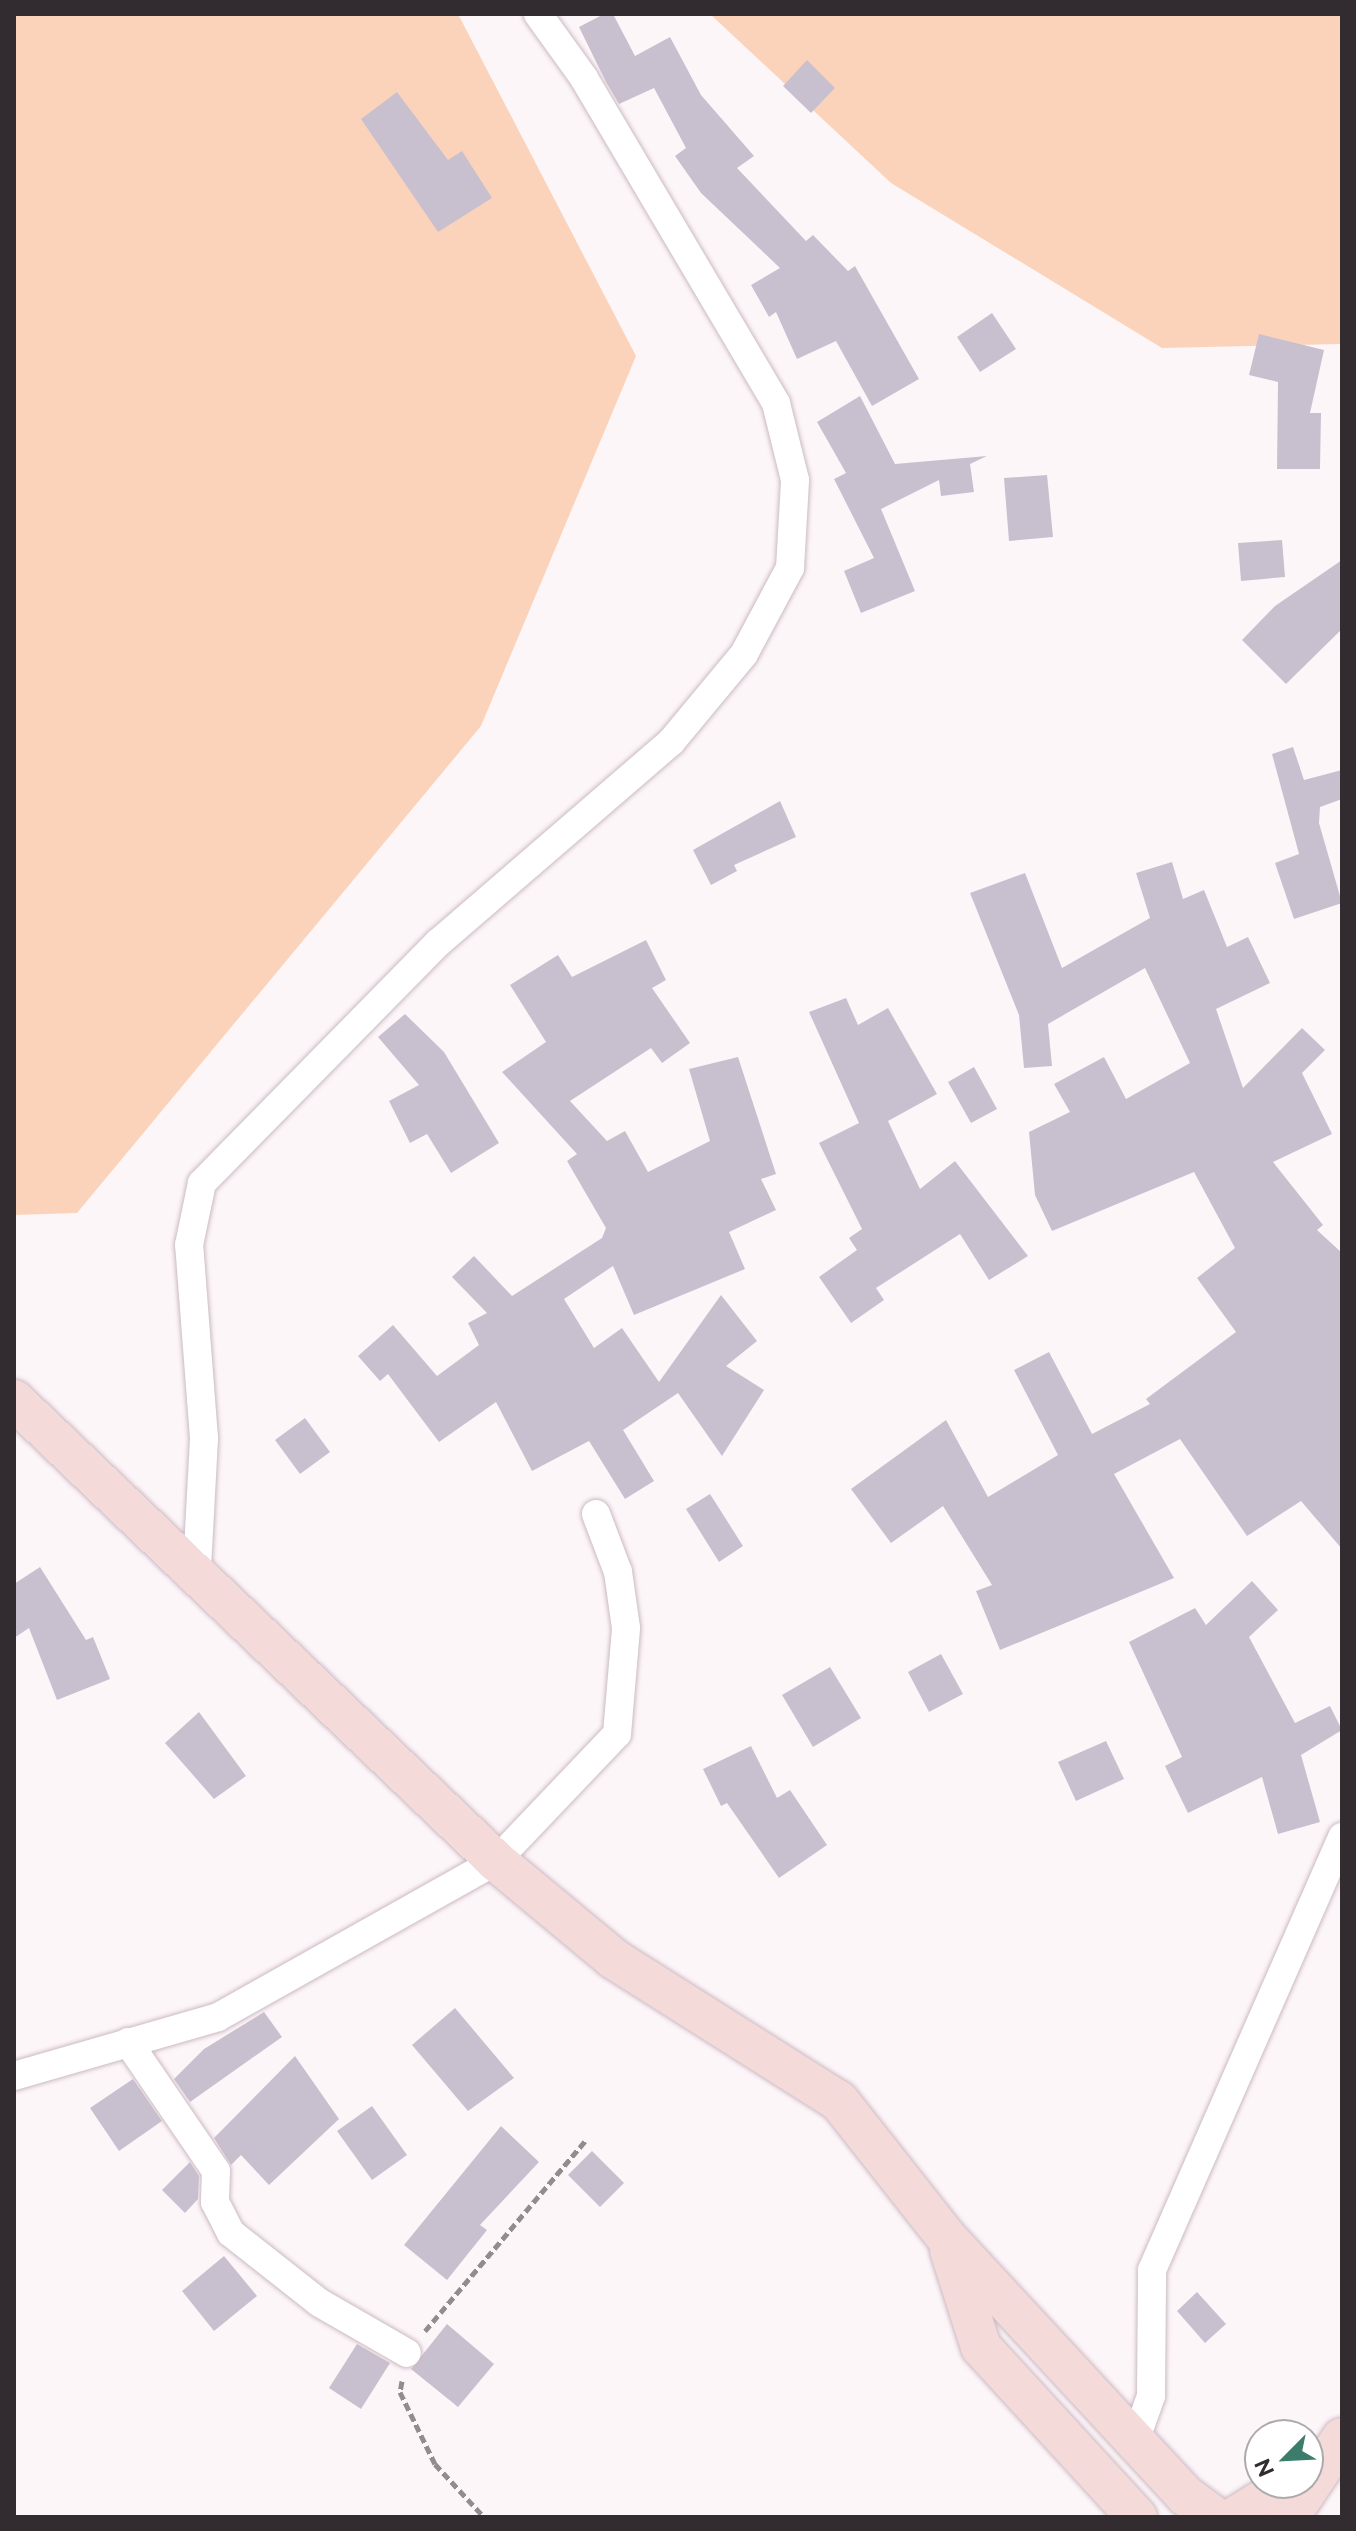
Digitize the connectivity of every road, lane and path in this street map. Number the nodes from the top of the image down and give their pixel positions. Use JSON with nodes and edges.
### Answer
{"nodes":[{"id":1,"x":538,"y":14,"type":"edge"},
{"id":2,"x":14,"y":1400,"type":"edge"},
{"id":3,"x":596,"y":1514,"type":"dead end"},
{"id":4,"x":197,"y":1568,"type":"junction"},
{"id":5,"x":1342,"y":1837,"type":"edge"},
{"id":6,"x":496,"y":1861,"type":"junction"},
{"id":7,"x":128,"y":2042,"type":"junction"},
{"id":8,"x":14,"y":2076,"type":"edge"},
{"id":9,"x":586,"y":2140,"type":"dead end"},
{"id":10,"x":947,"y":2238,"type":"junction"},
{"id":11,"x":407,"y":2353,"type":"junction"},
{"id":12,"x":1135,"y":2441,"type":"junction"},
{"id":13,"x":1325,"y":2455,"type":"edge"},
{"id":14,"x":1264,"y":2499,"type":"edge"},
{"id":15,"x":484,"y":2517,"type":"edge"},
{"id":16,"x":1137,"y":2517,"type":"edge"},
{"id":17,"x":1215,"y":2517,"type":"edge"},
{"id":18,"x":1235,"y":2517,"type":"edge"},
{"id":19,"x":1289,"y":2517,"type":"edge"}],
"edges":[{"from":1,"to":4,"type":"street"},
{"from":2,"to":4,"type":"street"},
{"from":3,"to":6,"type":"street"},
{"from":4,"to":6,"type":"street"},
{"from":5,"to":12,"type":"street"},
{"from":6,"to":7,"type":"street"},
{"from":6,"to":10,"type":"street"},
{"from":7,"to":8,"type":"street"},
{"from":7,"to":11,"type":"street"},
{"from":9,"to":11,"type":"path"},
{"from":10,"to":12,"type":"street"},
{"from":10,"to":16,"type":"street"},
{"from":11,"to":15,"type":"path"},
{"from":12,"to":17,"type":"street"},
{"from":13,"to":19,"type":"street"},
{"from":14,"to":18,"type":"street"}]}
